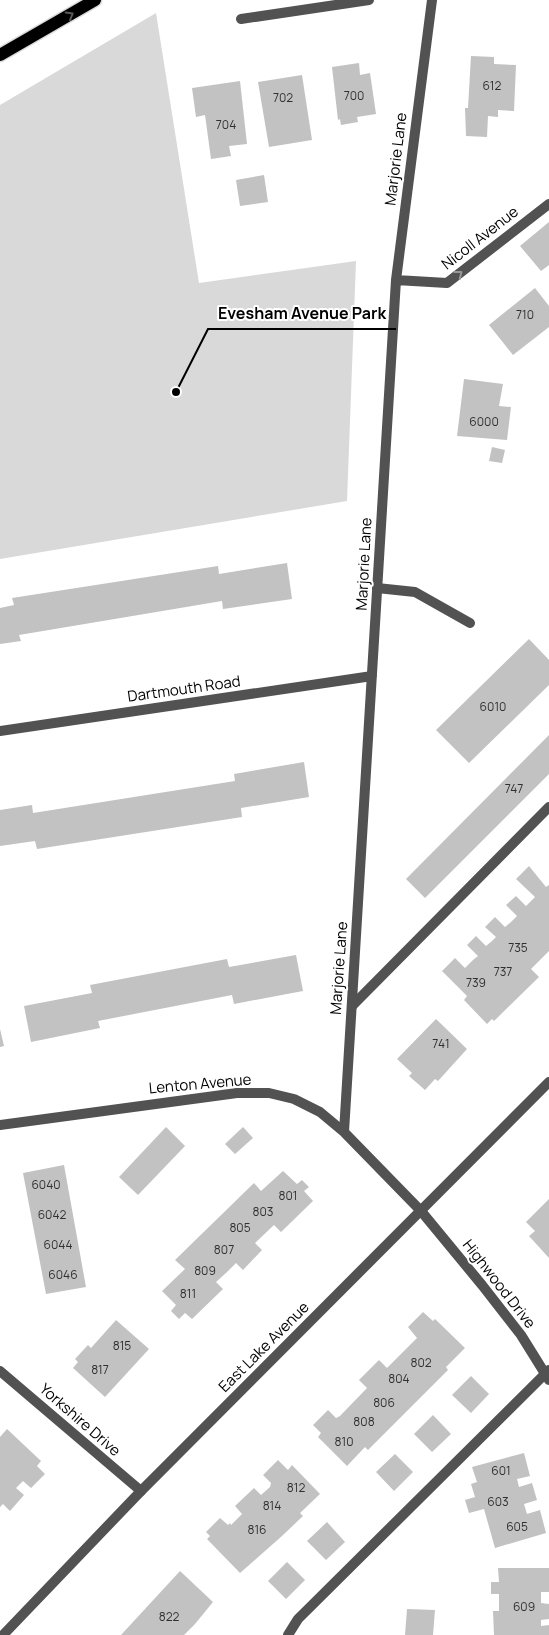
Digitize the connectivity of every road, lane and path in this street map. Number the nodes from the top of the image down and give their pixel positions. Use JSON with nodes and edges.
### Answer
{"nodes":[{"id":1,"x":95,"y":0,"type":"edge"},
{"id":2,"x":369,"y":0,"type":"edge"},
{"id":3,"x":432,"y":0,"type":"edge"},
{"id":4,"x":241,"y":19,"type":"dead end"},
{"id":5,"x":0,"y":55,"type":"edge"},
{"id":6,"x":549,"y":204,"type":"edge"},
{"id":7,"x":396,"y":280,"type":"junction"},
{"id":8,"x":377,"y":588,"type":"junction"},
{"id":9,"x":470,"y":623,"type":"dead end"},
{"id":10,"x":372,"y":676,"type":"junction"},
{"id":11,"x":0,"y":731,"type":"edge"},
{"id":12,"x":549,"y":807,"type":"edge"},
{"id":13,"x":352,"y":1006,"type":"junction"},
{"id":14,"x":549,"y":1082,"type":"edge"},
{"id":15,"x":0,"y":1125,"type":"edge"},
{"id":16,"x":344,"y":1132,"type":"junction"},
{"id":17,"x":421,"y":1211,"type":"junction"},
{"id":18,"x":0,"y":1371,"type":"edge"},
{"id":19,"x":548,"y":1374,"type":"edge"},
{"id":20,"x":141,"y":1491,"type":"junction"},
{"id":21,"x":3,"y":1635,"type":"edge"},
{"id":22,"x":288,"y":1635,"type":"edge"}],
"edges":[{"from":5,"to":1,"type":"main road","one_way":true},
{"from":2,"to":4,"type":"street"},
{"from":3,"to":7,"type":"street","name":"Marjorie Lane"},
{"from":7,"to":6,"type":"street","name":"Nicoll Avenue","one_way":true},
{"from":7,"to":8,"type":"street","name":"Marjorie Lane"},
{"from":8,"to":9,"type":"street"},
{"from":8,"to":10,"type":"street","name":"Marjorie Lane"},
{"from":10,"to":11,"type":"street","name":"Dartmouth Road"},
{"from":10,"to":13,"type":"street","name":"Marjorie Lane"},
{"from":12,"to":13,"type":"street"},
{"from":13,"to":16,"type":"street","name":"Marjorie Lane"},
{"from":14,"to":17,"type":"street","name":"East Lake Avenue"},
{"from":15,"to":16,"type":"street","name":"Lenton Avenue"},
{"from":16,"to":17,"type":"street","name":"Lenton Avenue"},
{"from":17,"to":19,"type":"street","name":"Highwood Drive"},
{"from":17,"to":20,"type":"street","name":"East Lake Avenue"},
{"from":18,"to":20,"type":"street","name":"Yorkshire Drive"},
{"from":19,"to":22,"type":"street"},
{"from":20,"to":21,"type":"street","name":"East Lake Avenue"}]}
